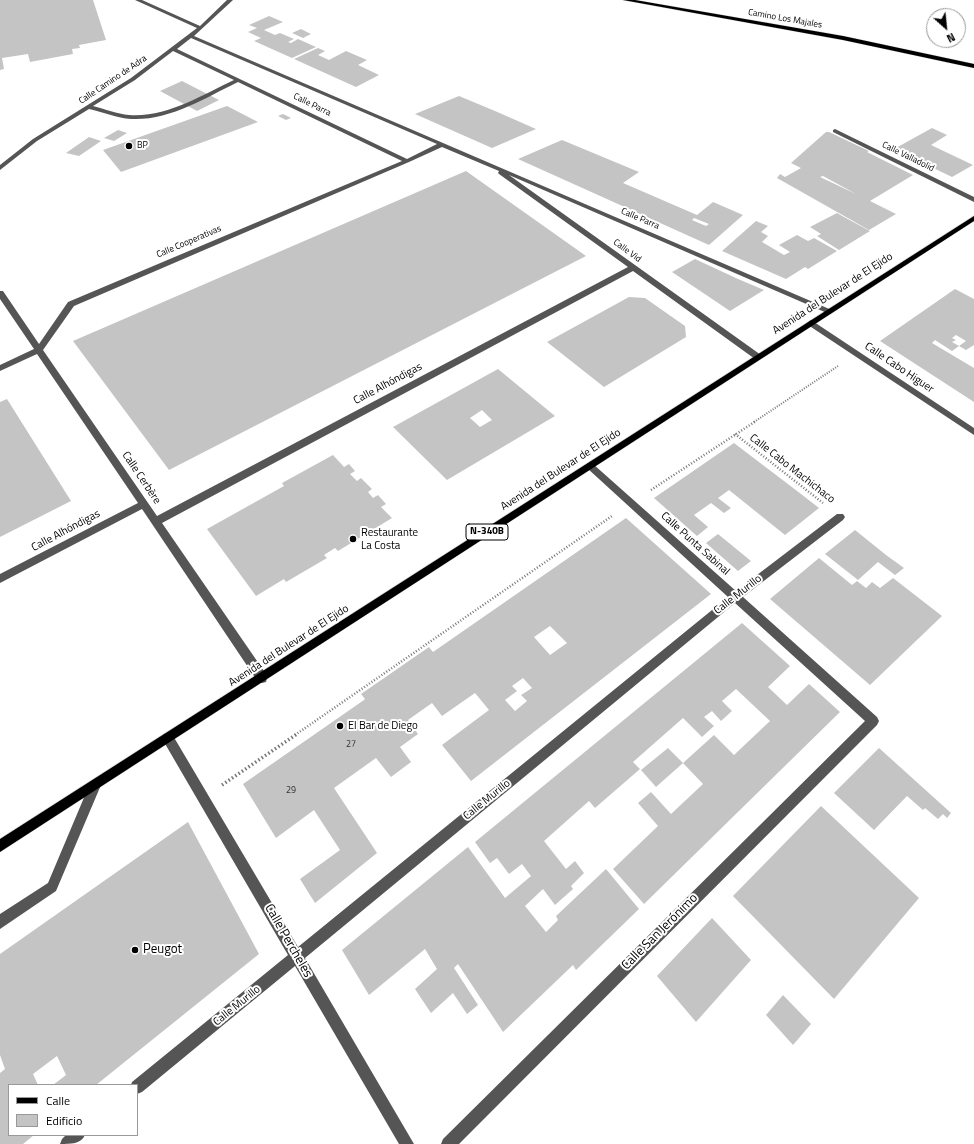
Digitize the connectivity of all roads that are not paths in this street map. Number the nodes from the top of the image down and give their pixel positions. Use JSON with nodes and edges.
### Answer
{"nodes":[{"id":1,"x":138,"y":0,"type":"edge"},
{"id":2,"x":230,"y":0,"type":"edge"},
{"id":3,"x":626,"y":0,"type":"edge"},
{"id":4,"x":201,"y":28,"type":"junction"},
{"id":5,"x":190,"y":36,"type":"junction"},
{"id":6,"x":173,"y":49,"type":"junction"},
{"id":7,"x":939,"y":60,"type":"junction"},
{"id":8,"x":974,"y":66,"type":"edge"},
{"id":9,"x":974,"y":73,"type":"edge"},
{"id":10,"x":239,"y":80,"type":"junction"},
{"id":11,"x":89,"y":106,"type":"junction"},
{"id":12,"x":835,"y":131,"type":"dead end"},
{"id":13,"x":443,"y":144,"type":"junction"},
{"id":14,"x":407,"y":161,"type":"junction"},
{"id":15,"x":484,"y":161,"type":"junction"},
{"id":16,"x":0,"y":168,"type":"edge"},
{"id":17,"x":974,"y":200,"type":"edge"},
{"id":18,"x":974,"y":218,"type":"edge"},
{"id":19,"x":632,"y":268,"type":"junction"},
{"id":20,"x":0,"y":293,"type":"edge"},
{"id":21,"x":830,"y":311,"type":"junction"},
{"id":22,"x":811,"y":323,"type":"junction"},
{"id":23,"x":39,"y":350,"type":"junction"},
{"id":24,"x":758,"y":357,"type":"junction"},
{"id":25,"x":0,"y":368,"type":"edge"},
{"id":26,"x":974,"y":432,"type":"edge"},
{"id":27,"x":590,"y":466,"type":"junction"},
{"id":28,"x":144,"y":504,"type":"junction"},
{"id":29,"x":840,"y":516,"type":"road end"},
{"id":30,"x":156,"y":521,"type":"junction"},
{"id":31,"x":0,"y":579,"type":"edge"},
{"id":32,"x":736,"y":597,"type":"junction"},
{"id":33,"x":262,"y":678,"type":"junction"},
{"id":34,"x":873,"y":721,"type":"joint"},
{"id":35,"x":168,"y":738,"type":"junction"},
{"id":36,"x":95,"y":785,"type":"junction"},
{"id":37,"x":0,"y":846,"type":"edge"},
{"id":38,"x":0,"y":922,"type":"edge"},
{"id":39,"x":297,"y":957,"type":"junction"},
{"id":40,"x":138,"y":1086,"type":"edge"},
{"id":41,"x":77,"y":1136,"type":"edge"},
{"id":42,"x":67,"y":1144,"type":"edge"},
{"id":43,"x":407,"y":1144,"type":"edge"},
{"id":44,"x":448,"y":1144,"type":"edge"}],
"edges":[{"from":1,"to":4,"type":"street"},
{"from":2,"to":4,"type":"street","name":"Calle Camino de Adra"},
{"from":3,"to":7,"type":"main road","name":"Camino Los Majales"},
{"from":4,"to":5,"type":"street","name":"Calle Camino de Adra"},
{"from":5,"to":6,"type":"street","name":"Calle Camino de Adra"},
{"from":5,"to":13,"type":"street","name":"Calle Parra"},
{"from":6,"to":10,"type":"street","name":"Calle Parra"},
{"from":6,"to":11,"type":"street","name":"Calle Camino de Adra"},
{"from":7,"to":8,"type":"main road"},
{"from":7,"to":9,"type":"main road"},
{"from":10,"to":11,"type":"street"},
{"from":10,"to":14,"type":"street","name":"Calle Parra"},
{"from":11,"to":16,"type":"street","name":"Calle Camino de Adra"},
{"from":12,"to":17,"type":"street","name":"Calle Valladolid"},
{"from":13,"to":14,"type":"street"},
{"from":13,"to":15,"type":"street","name":"Calle Parra"},
{"from":14,"to":23,"type":"street","name":"Calle Cooperativas"},
{"from":15,"to":19,"type":"street","name":"Calle Vid"},
{"from":15,"to":21,"type":"street","name":"Calle Parra"},
{"from":18,"to":21,"type":"main road","name":"Avenida del Bulevar de El Ejido","number":"N-340B"},
{"from":19,"to":24,"type":"street","name":"Calle Vid"},
{"from":19,"to":30,"type":"street","name":"Calle Alhóndigas"},
{"from":20,"to":23,"type":"street","name":"Calle Cerbère"},
{"from":21,"to":22,"type":"main road","name":"Avenida del Bulevar de El Ejido","number":"N-340B"},
{"from":22,"to":24,"type":"main road","name":"Avenida del Bulevar de El Ejido","number":"N-340B"},
{"from":22,"to":26,"type":"street","name":"Calle Cabo Higuer"},
{"from":23,"to":25,"type":"street","name":"Calle Cooperativas"},
{"from":23,"to":28,"type":"street","name":"Calle Cerbère"},
{"from":24,"to":27,"type":"main road","name":"Avenida del Bulevar de El Ejido","number":"N-340B"},
{"from":27,"to":32,"type":"street","name":"Calle Punta Sabinal"},
{"from":27,"to":33,"type":"main road","name":"Avenida del Bulevar de El Ejido","number":"N-340B"},
{"from":28,"to":30,"type":"street","name":"Calle Cerbère"},
{"from":28,"to":31,"type":"street","name":"Calle Alhóndigas"},
{"from":29,"to":32,"type":"street","name":"Calle Murillo"},
{"from":30,"to":33,"type":"street","name":"Calle Cerbère"},
{"from":32,"to":34,"type":"street","name":"Calle Punta Sabinal"},
{"from":32,"to":39,"type":"street","name":"Calle Murillo"},
{"from":33,"to":35,"type":"main road","name":"Avenida del Bulevar de El Ejido","number":"N-340B"},
{"from":34,"to":44,"type":"street","name":"Calle San Jerónimo"},
{"from":35,"to":36,"type":"main road","name":"Avenida del Bulevar de El Ejido","number":"N-340B"},
{"from":35,"to":39,"type":"street","name":"Calle Percheles"},
{"from":36,"to":37,"type":"main road","name":"Avenida del Bulevar de El Ejido","number":"N-340B"},
{"from":36,"to":38,"type":"street"},
{"from":39,"to":40,"type":"street","name":"Calle Murillo"},
{"from":39,"to":43,"type":"street","name":"Calle Percheles"},
{"from":41,"to":42,"type":"street"}]}
